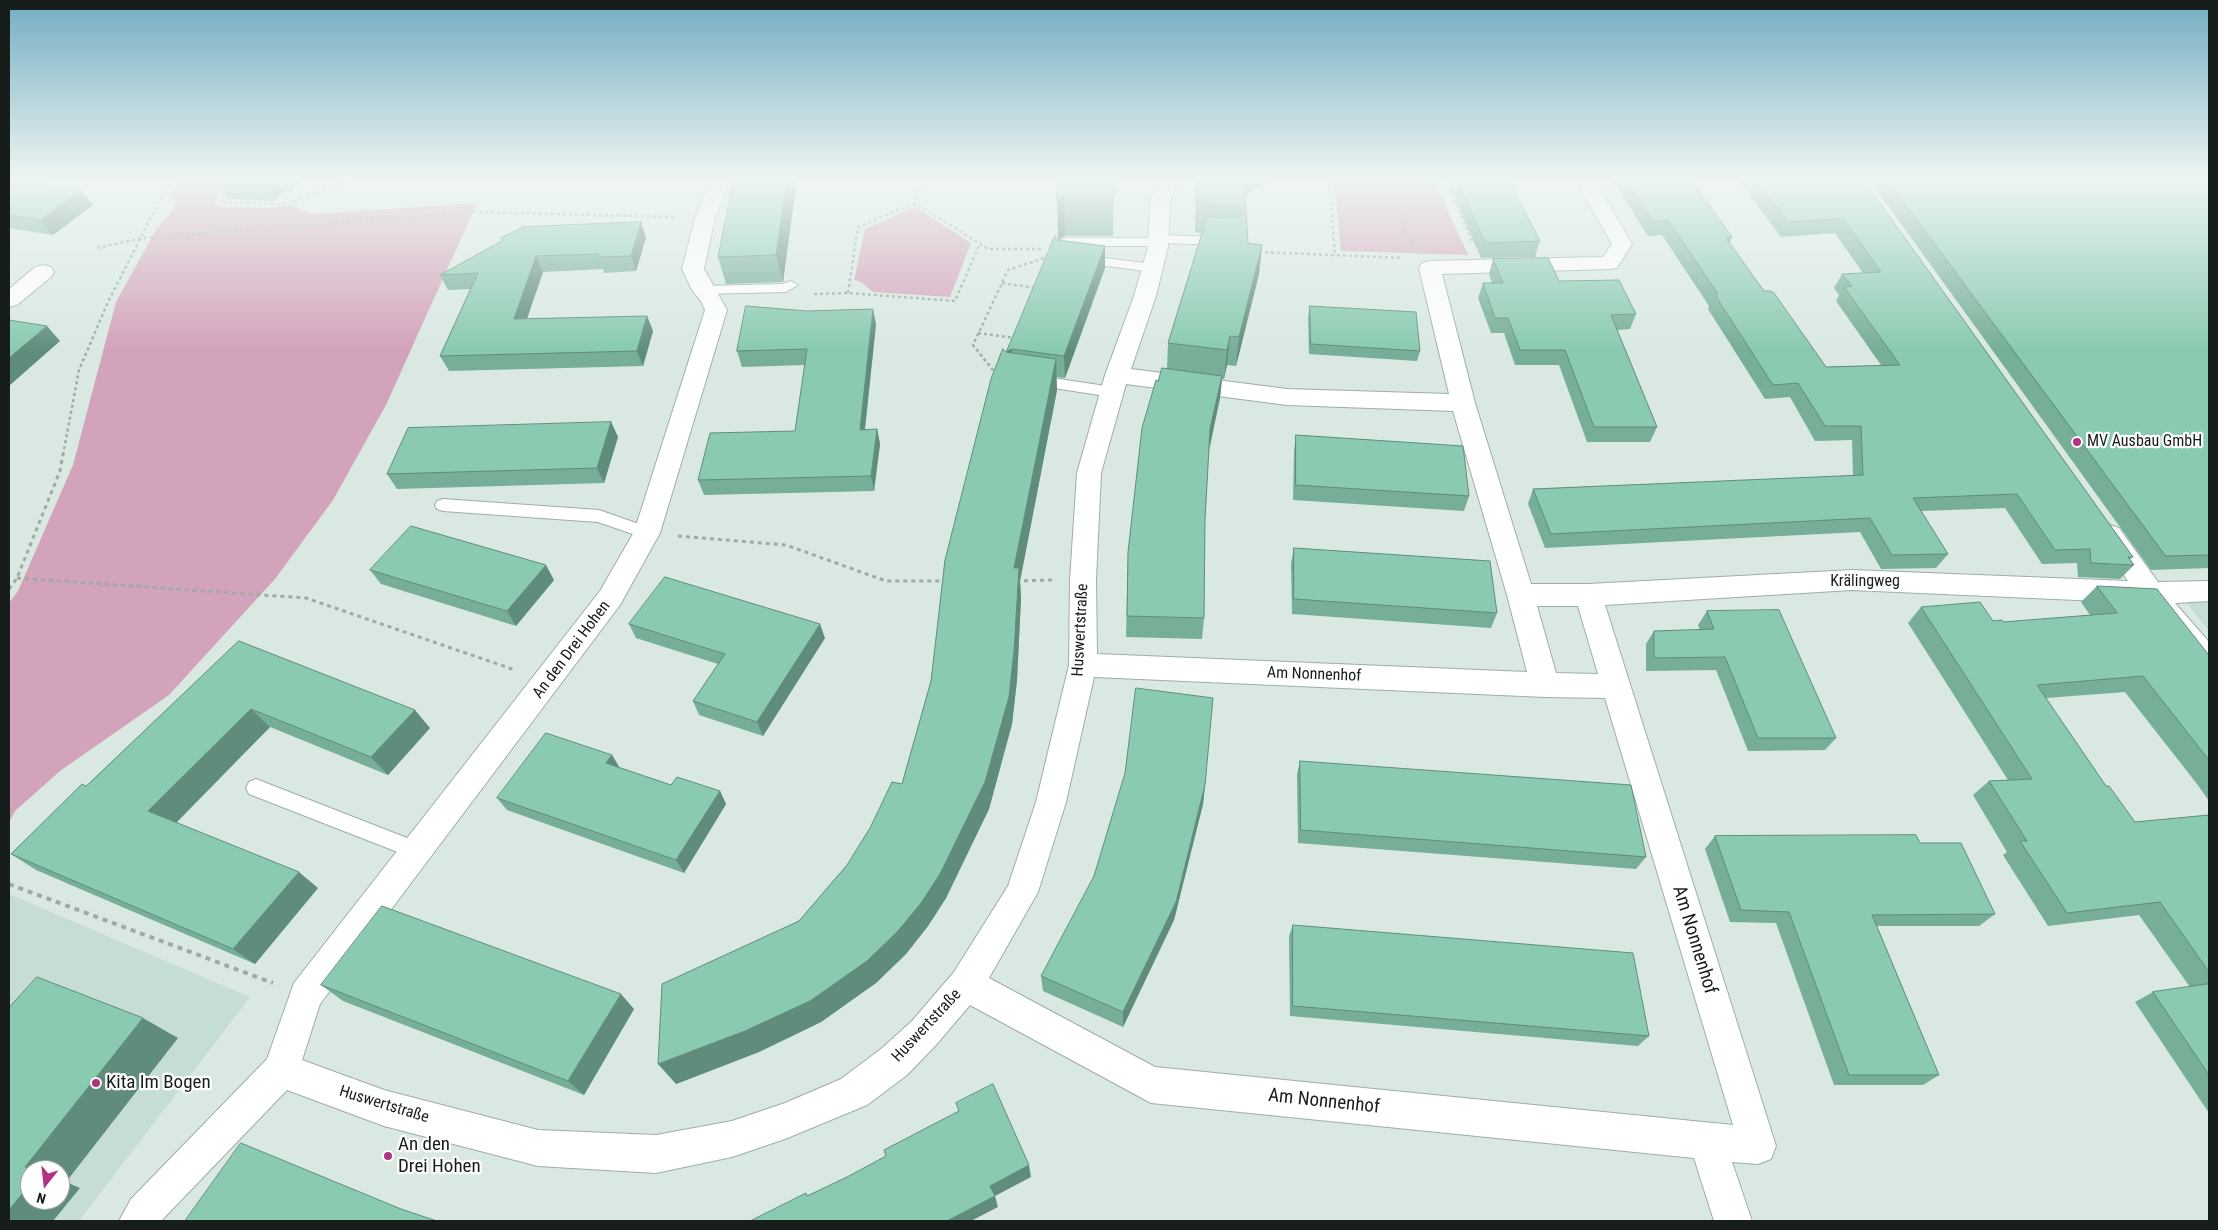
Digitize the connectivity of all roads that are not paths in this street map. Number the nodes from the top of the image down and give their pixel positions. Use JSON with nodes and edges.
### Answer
{"nodes":[{"id":1,"x":701,"y":235,"type":"edge"},
{"id":2,"x":1158,"y":235,"type":"edge"},
{"id":3,"x":1617,"y":235,"type":"edge"},
{"id":4,"x":1158,"y":241,"type":"junction"},
{"id":5,"x":1234,"y":241,"type":"edge"},
{"id":6,"x":1065,"y":242,"type":"edge"},
{"id":7,"x":1064,"y":257,"type":"edge"},
{"id":8,"x":1152,"y":268,"type":"junction"},
{"id":9,"x":43,"y":272,"type":"dead end"},
{"id":10,"x":791,"y":285,"type":"dead end"},
{"id":11,"x":703,"y":290,"type":"junction"},
{"id":12,"x":9,"y":300,"type":"edge"},
{"id":13,"x":1008,"y":380,"type":"edge"},
{"id":14,"x":1114,"y":383,"type":"junction"},
{"id":15,"x":1463,"y":403,"type":"junction"},
{"id":16,"x":443,"y":505,"type":"dead end"},
{"id":17,"x":2099,"y":520,"type":"edge"},
{"id":18,"x":647,"y":533,"type":"junction"},
{"id":19,"x":2209,"y":592,"type":"edge"},
{"id":20,"x":2151,"y":593,"type":"junction"},
{"id":21,"x":1522,"y":595,"type":"junction"},
{"id":22,"x":1588,"y":595,"type":"junction"},
{"id":23,"x":2209,"y":662,"type":"edge"},
{"id":24,"x":1083,"y":666,"type":"junction"},
{"id":25,"x":1545,"y":685,"type":"junction"},
{"id":26,"x":1615,"y":686,"type":"junction"},
{"id":27,"x":256,"y":788,"type":"dead end"},
{"id":28,"x":418,"y":851,"type":"junction"},
{"id":29,"x":966,"y":984,"type":"junction"},
{"id":30,"x":281,"y":1070,"type":"junction"},
{"id":31,"x":1707,"y":1141,"type":"junction"},
{"id":32,"x":138,"y":1221,"type":"edge"},
{"id":33,"x":1733,"y":1221,"type":"edge"}],
"edges":[{"from":1,"to":11,"type":"street","name":"An den Drei Hohen"},
{"from":2,"to":4,"type":"street","name":"Huswertstraße"},
{"from":3,"to":15,"type":"street"},
{"from":4,"to":5,"type":"lane"},
{"from":4,"to":6,"type":"lane"},
{"from":4,"to":8,"type":"street","name":"Huswertstraße"},
{"from":7,"to":8,"type":"lane"},
{"from":8,"to":14,"type":"street","name":"Huswertstraße"},
{"from":9,"to":12,"type":"street"},
{"from":10,"to":11,"type":"lane"},
{"from":11,"to":18,"type":"street","name":"An den Drei Hohen"},
{"from":13,"to":14,"type":"lane"},
{"from":14,"to":15,"type":"street"},
{"from":14,"to":24,"type":"street","name":"Huswertstraße"},
{"from":15,"to":21,"type":"street"},
{"from":16,"to":18,"type":"lane"},
{"from":17,"to":20,"type":"street"},
{"from":18,"to":28,"type":"street","name":"An den Drei Hohen"},
{"from":19,"to":20,"type":"street","name":"Krälingweg"},
{"from":20,"to":22,"type":"street","name":"Krälingweg"},
{"from":20,"to":23,"type":"street"},
{"from":21,"to":22,"type":"street","name":"Krälingweg"},
{"from":21,"to":25,"type":"street"},
{"from":22,"to":26,"type":"street","name":"Am Nonnenhof"},
{"from":24,"to":25,"type":"street","name":"Am Nonnenhof"},
{"from":24,"to":29,"type":"street","name":"Huswertstraße"},
{"from":25,"to":26,"type":"street","name":"Am Nonnenhof"},
{"from":26,"to":31,"type":"street","name":"Am Nonnenhof"},
{"from":27,"to":28,"type":"lane"},
{"from":28,"to":30,"type":"street","name":"An den Drei Hohen"},
{"from":29,"to":30,"type":"street","name":"Huswertstraße"},
{"from":29,"to":31,"type":"street","name":"Am Nonnenhof"},
{"from":30,"to":32,"type":"street"},
{"from":31,"to":33,"type":"street"}]}
